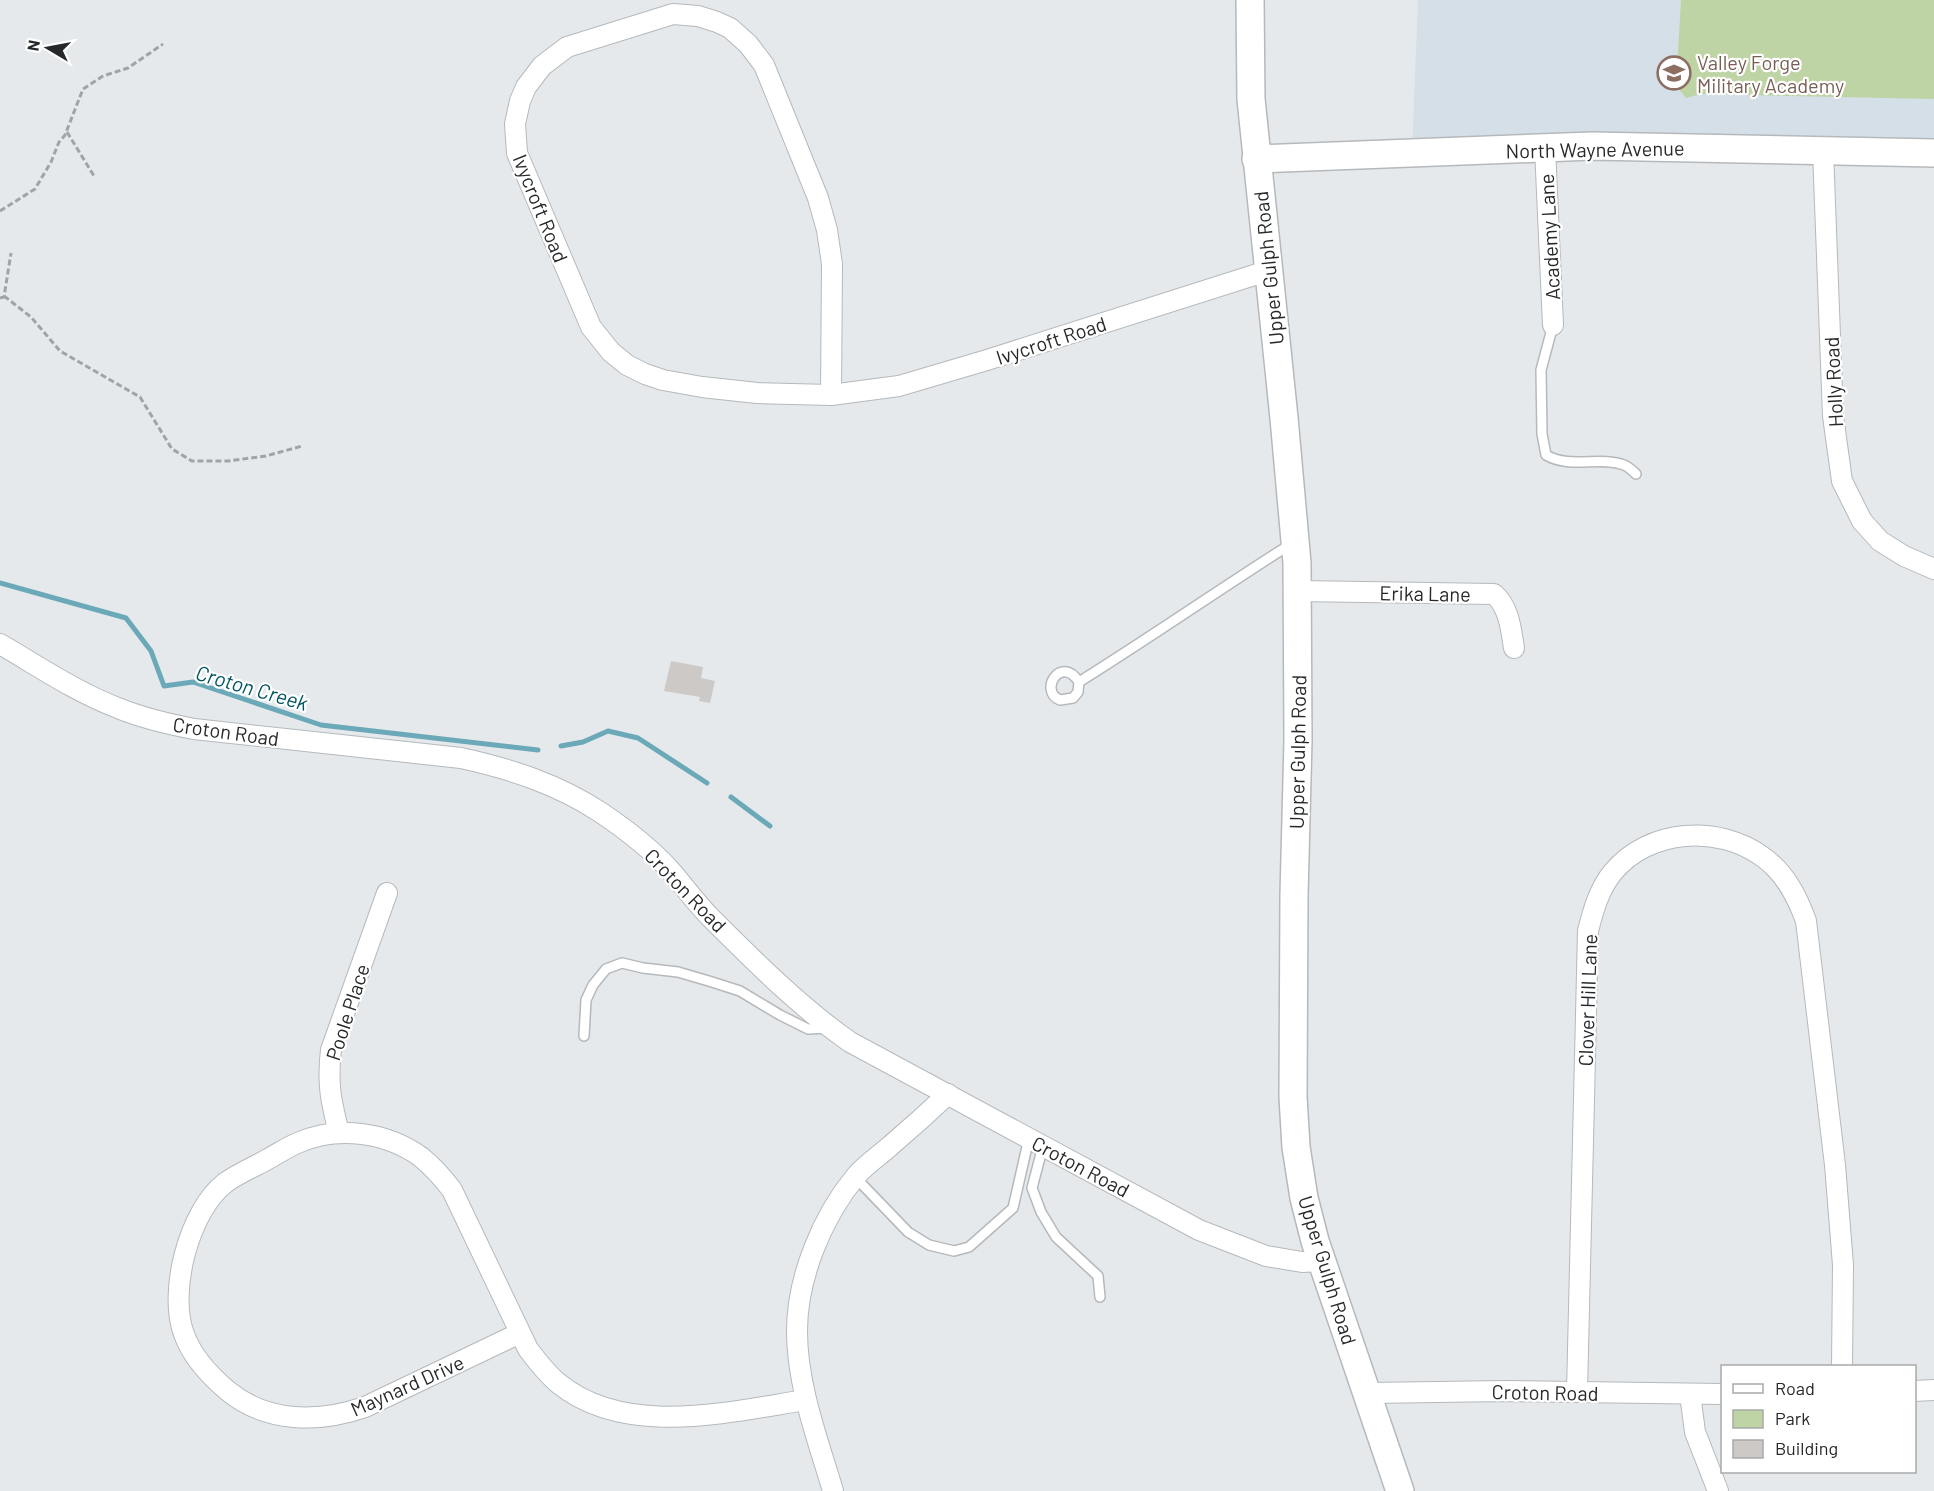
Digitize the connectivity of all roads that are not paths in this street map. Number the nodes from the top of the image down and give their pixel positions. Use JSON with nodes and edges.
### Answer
{"nodes":[{"id":1,"x":1250,"y":0,"type":"edge"},
{"id":2,"x":1545,"y":148,"type":"junction"},
{"id":3,"x":1823,"y":150,"type":"junction"},
{"id":4,"x":1934,"y":153,"type":"edge"},
{"id":5,"x":1256,"y":159,"type":"junction"},
{"id":6,"x":1268,"y":271,"type":"junction"},
{"id":7,"x":1554,"y":326,"type":"joint"},
{"id":8,"x":831,"y":395,"type":"junction"},
{"id":9,"x":1636,"y":474,"type":"dead end"},
{"id":10,"x":1295,"y":541,"type":"junction"},
{"id":11,"x":1934,"y":569,"type":"edge"},
{"id":12,"x":1298,"y":591,"type":"junction"},
{"id":13,"x":0,"y":644,"type":"edge"},
{"id":14,"x":1514,"y":648,"type":"dead end"},
{"id":15,"x":1079,"y":682,"type":"dead end"},
{"id":16,"x":387,"y":893,"type":"dead end"},
{"id":17,"x":831,"y":1028,"type":"junction"},
{"id":18,"x":584,"y":1036,"type":"dead end"},
{"id":19,"x":948,"y":1094,"type":"junction"},
{"id":20,"x":339,"y":1133,"type":"junction"},
{"id":21,"x":1036,"y":1142,"type":"junction"},
{"id":22,"x":855,"y":1177,"type":"junction"},
{"id":23,"x":1322,"y":1261,"type":"junction"},
{"id":24,"x":1100,"y":1297,"type":"dead end"},
{"id":25,"x":520,"y":1333,"type":"junction"},
{"id":26,"x":1842,"y":1365,"type":"edge"},
{"id":27,"x":1934,"y":1390,"type":"edge"},
{"id":28,"x":1916,"y":1391,"type":"edge"},
{"id":29,"x":1577,"y":1392,"type":"junction"},
{"id":30,"x":1368,"y":1393,"type":"junction"},
{"id":31,"x":1690,"y":1394,"type":"junction"},
{"id":32,"x":1721,"y":1394,"type":"edge"},
{"id":33,"x":806,"y":1400,"type":"junction"},
{"id":34,"x":833,"y":1491,"type":"edge"},
{"id":35,"x":1400,"y":1491,"type":"edge"},
{"id":36,"x":1718,"y":1491,"type":"edge"}],
"edges":[{"from":1,"to":5,"type":"street","name":"Upper Gulph Road"},
{"from":2,"to":3,"type":"street","name":"North Wayne Avenue"},
{"from":2,"to":5,"type":"street","name":"North Wayne Avenue"},
{"from":2,"to":7,"type":"street","name":"Academy Lane"},
{"from":3,"to":4,"type":"street","name":"North Wayne Avenue"},
{"from":3,"to":11,"type":"street","name":"Holly Road"},
{"from":5,"to":6,"type":"street","name":"Upper Gulph Road"},
{"from":6,"to":8,"type":"street","name":"Ivycroft Road"},
{"from":6,"to":10,"type":"street","name":"Upper Gulph Road"},
{"from":7,"to":9,"type":"lane"},
{"from":8,"to":8,"type":"street","name":"Ivycroft Road"},
{"from":10,"to":12,"type":"street","name":"Upper Gulph Road"},
{"from":10,"to":15,"type":"lane"},
{"from":12,"to":14,"type":"street","name":"Erika Lane"},
{"from":12,"to":23,"type":"street","name":"Upper Gulph Road"},
{"from":13,"to":17,"type":"street","name":"Croton Road"},
{"from":16,"to":20,"type":"street","name":"Poole Place"},
{"from":17,"to":18,"type":"lane"},
{"from":17,"to":19,"type":"street","name":"Croton Road"},
{"from":19,"to":21,"type":"street","name":"Croton Road"},
{"from":19,"to":22,"type":"street"},
{"from":20,"to":25,"type":"street","name":"Maynard Drive"},
{"from":20,"to":25,"type":"street","name":"Maynard Drive"},
{"from":21,"to":22,"type":"lane"},
{"from":21,"to":23,"type":"street","name":"Croton Road"},
{"from":21,"to":24,"type":"lane"},
{"from":22,"to":33,"type":"street"},
{"from":23,"to":30,"type":"street","name":"Upper Gulph Road"},
{"from":25,"to":33,"type":"street","name":"Maynard Drive"},
{"from":26,"to":29,"type":"street","name":"Clover Hill Lane"},
{"from":27,"to":28,"type":"street"},
{"from":29,"to":30,"type":"street","name":"Croton Road"},
{"from":29,"to":31,"type":"street","name":"Croton Road"},
{"from":30,"to":35,"type":"street","name":"Upper Gulph Road"},
{"from":31,"to":32,"type":"street","name":"Croton Road"},
{"from":31,"to":36,"type":"street"},
{"from":33,"to":34,"type":"street"}]}
